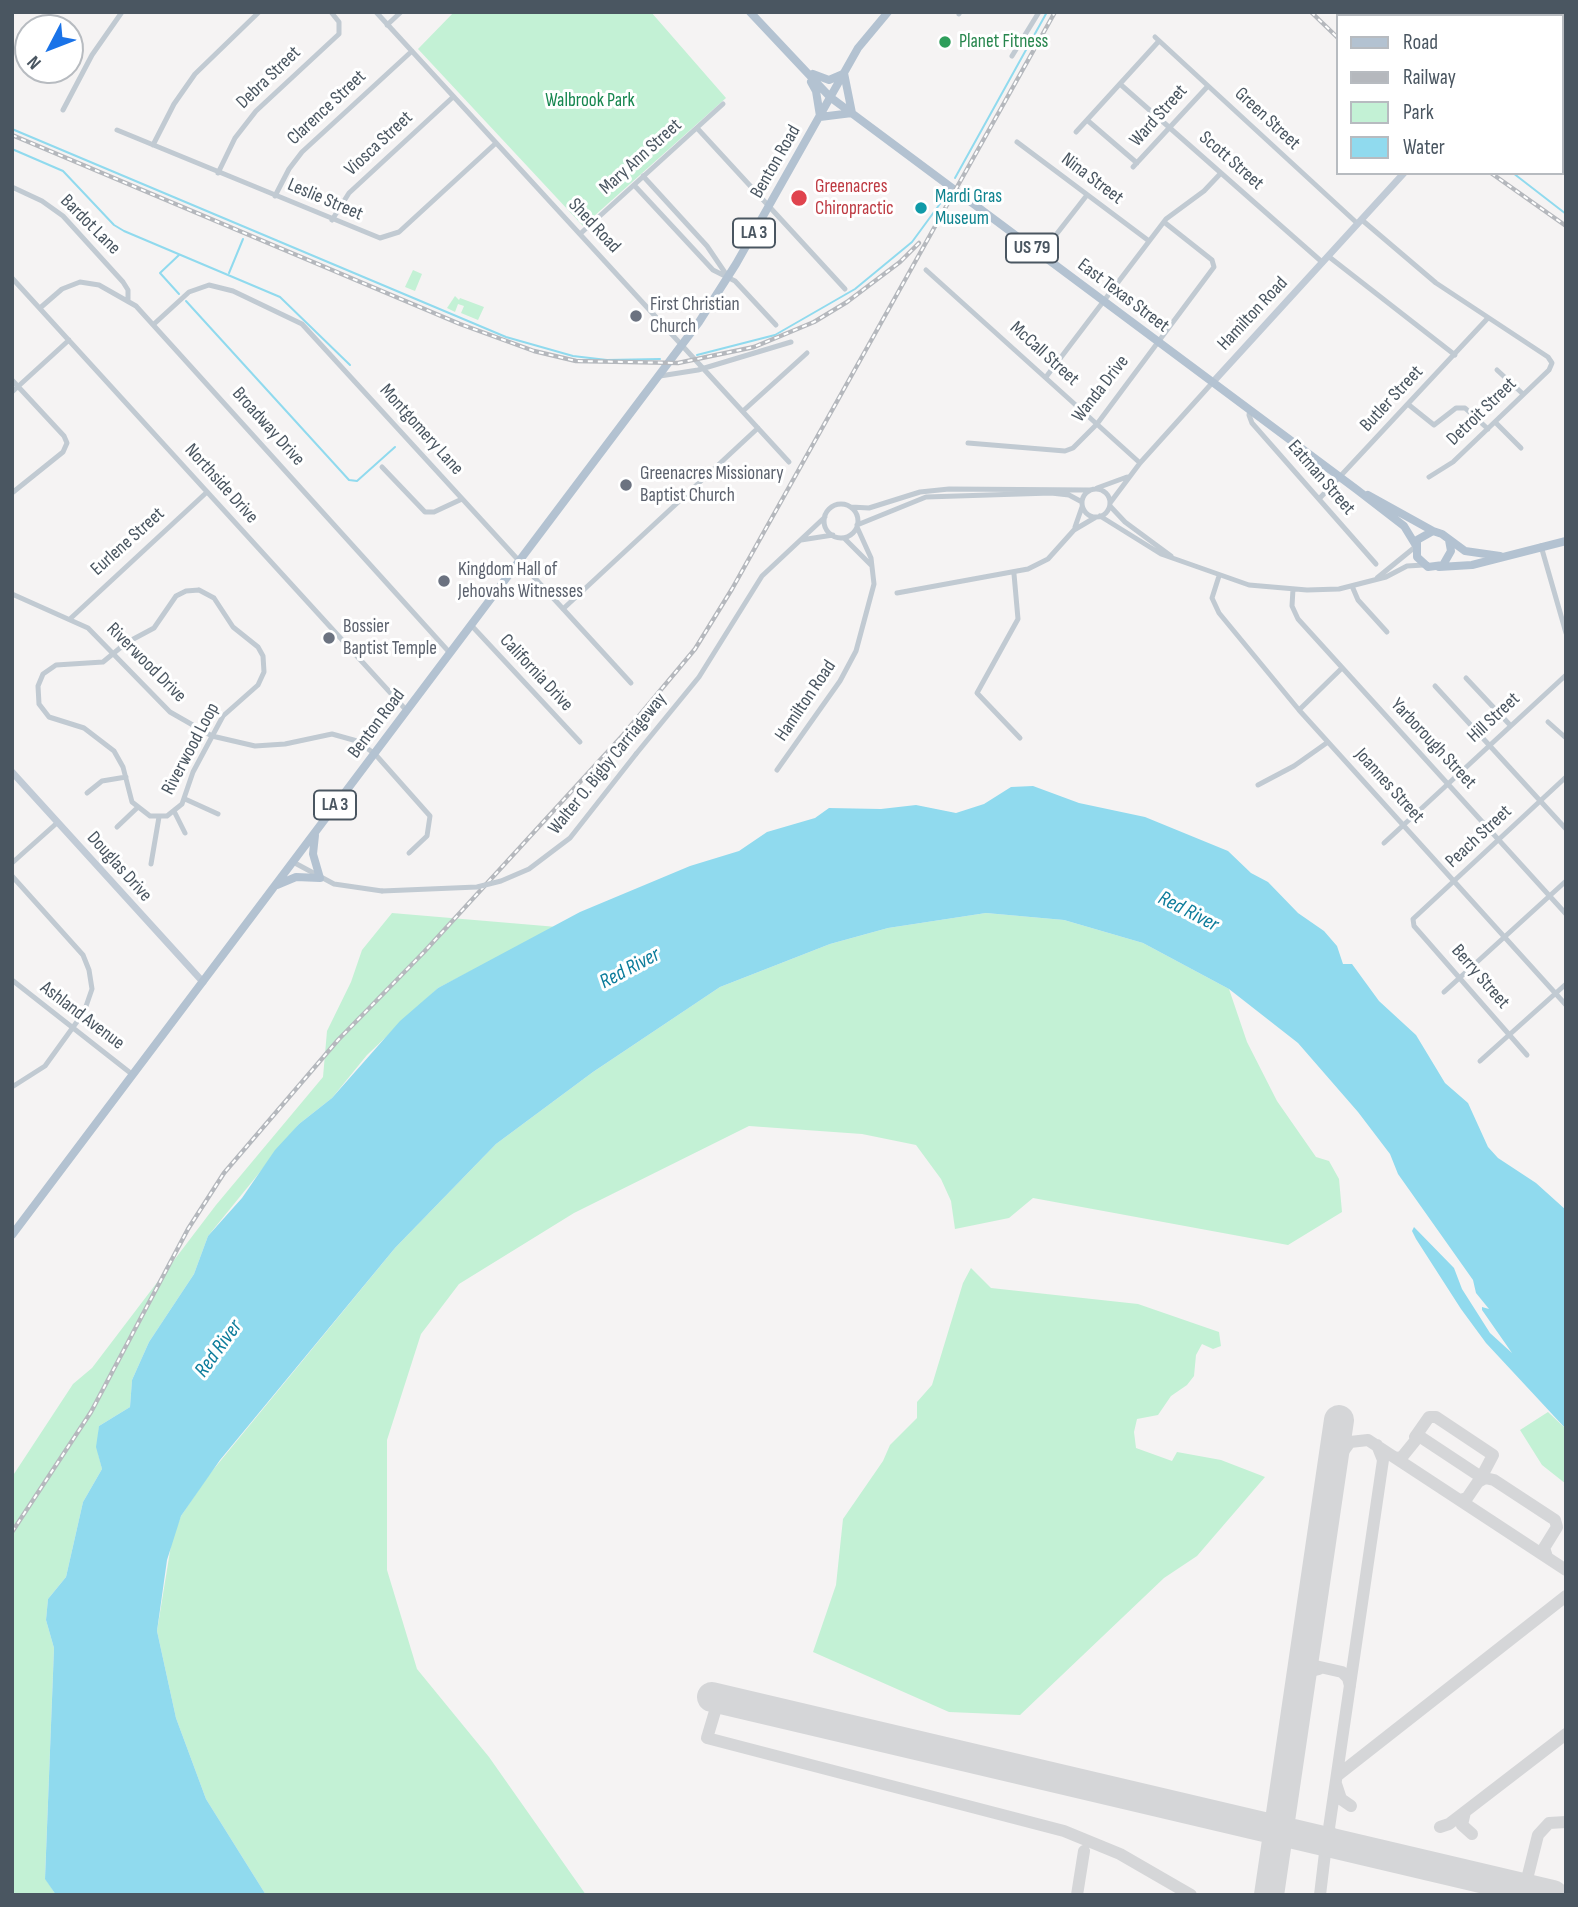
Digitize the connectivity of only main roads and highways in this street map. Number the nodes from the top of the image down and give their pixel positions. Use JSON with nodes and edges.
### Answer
{"nodes":[{"id":1,"x":750,"y":12,"type":"edge"},
{"id":2,"x":888,"y":12,"type":"edge"},
{"id":3,"x":802,"y":67,"type":"junction"},
{"id":4,"x":844,"y":74,"type":"junction"},
{"id":5,"x":830,"y":97,"type":"junction"},
{"id":6,"x":852,"y":113,"type":"junction"},
{"id":7,"x":820,"y":117,"type":"junction"},
{"id":8,"x":1356,"y":489,"type":"junction"},
{"id":9,"x":1433,"y":531,"type":"junction"},
{"id":10,"x":1448,"y":540,"type":"junction"},
{"id":11,"x":1566,"y":541,"type":"edge"},
{"id":12,"x":1415,"y":546,"type":"junction"},
{"id":13,"x":1500,"y":555,"type":"junction"},
{"id":14,"x":1438,"y":567,"type":"junction"},
{"id":15,"x":315,"y":832,"type":"junction"},
{"id":16,"x":275,"y":886,"type":"junction"},
{"id":17,"x":12,"y":1234,"type":"edge"}],
"edges":[{"from":1,"to":3,"type":"main road","name":"East Texas Street","number":"US 79"},
{"from":2,"to":4,"type":"main road","name":"Benton Road","number":"LA 3"},
{"from":3,"to":4,"type":"main road"},
{"from":3,"to":5,"type":"main road","name":"East Texas Street","number":"US 79"},
{"from":3,"to":7,"type":"main road"},
{"from":4,"to":5,"type":"main road","name":"Benton Road","number":"LA 3"},
{"from":4,"to":6,"type":"main road"},
{"from":5,"to":6,"type":"main road","name":"East Texas Street","number":"US 79"},
{"from":5,"to":7,"type":"main road","name":"Benton Road","number":"LA 3"},
{"from":6,"to":7,"type":"main road"},
{"from":6,"to":8,"type":"main road","name":"East Texas Street","number":"US 79"},
{"from":7,"to":15,"type":"main road","name":"Benton Road","number":"LA 3"},
{"from":8,"to":9,"type":"main road","name":"East Texas Street","number":"US 79"},
{"from":8,"to":12,"type":"main road","name":"East Texas Street","number":"US 79"},
{"from":9,"to":10,"type":"main road","name":"East Texas Street","number":"US 79"},
{"from":9,"to":12,"type":"main road"},
{"from":10,"to":13,"type":"main road","name":"East Texas Street","number":"US 79"},
{"from":10,"to":14,"type":"main road"},
{"from":11,"to":13,"type":"main road","name":"East Texas Street","number":"US 79"},
{"from":12,"to":14,"type":"main road","name":"East Texas Street","number":"US 79"},
{"from":13,"to":14,"type":"main road","name":"East Texas Street","number":"US 79"},
{"from":15,"to":16,"type":"main road","name":"Benton Road","number":"LA 3"},
{"from":15,"to":16,"type":"main road"},
{"from":16,"to":17,"type":"main road","name":"Benton Road","number":"LA 3"}]}
